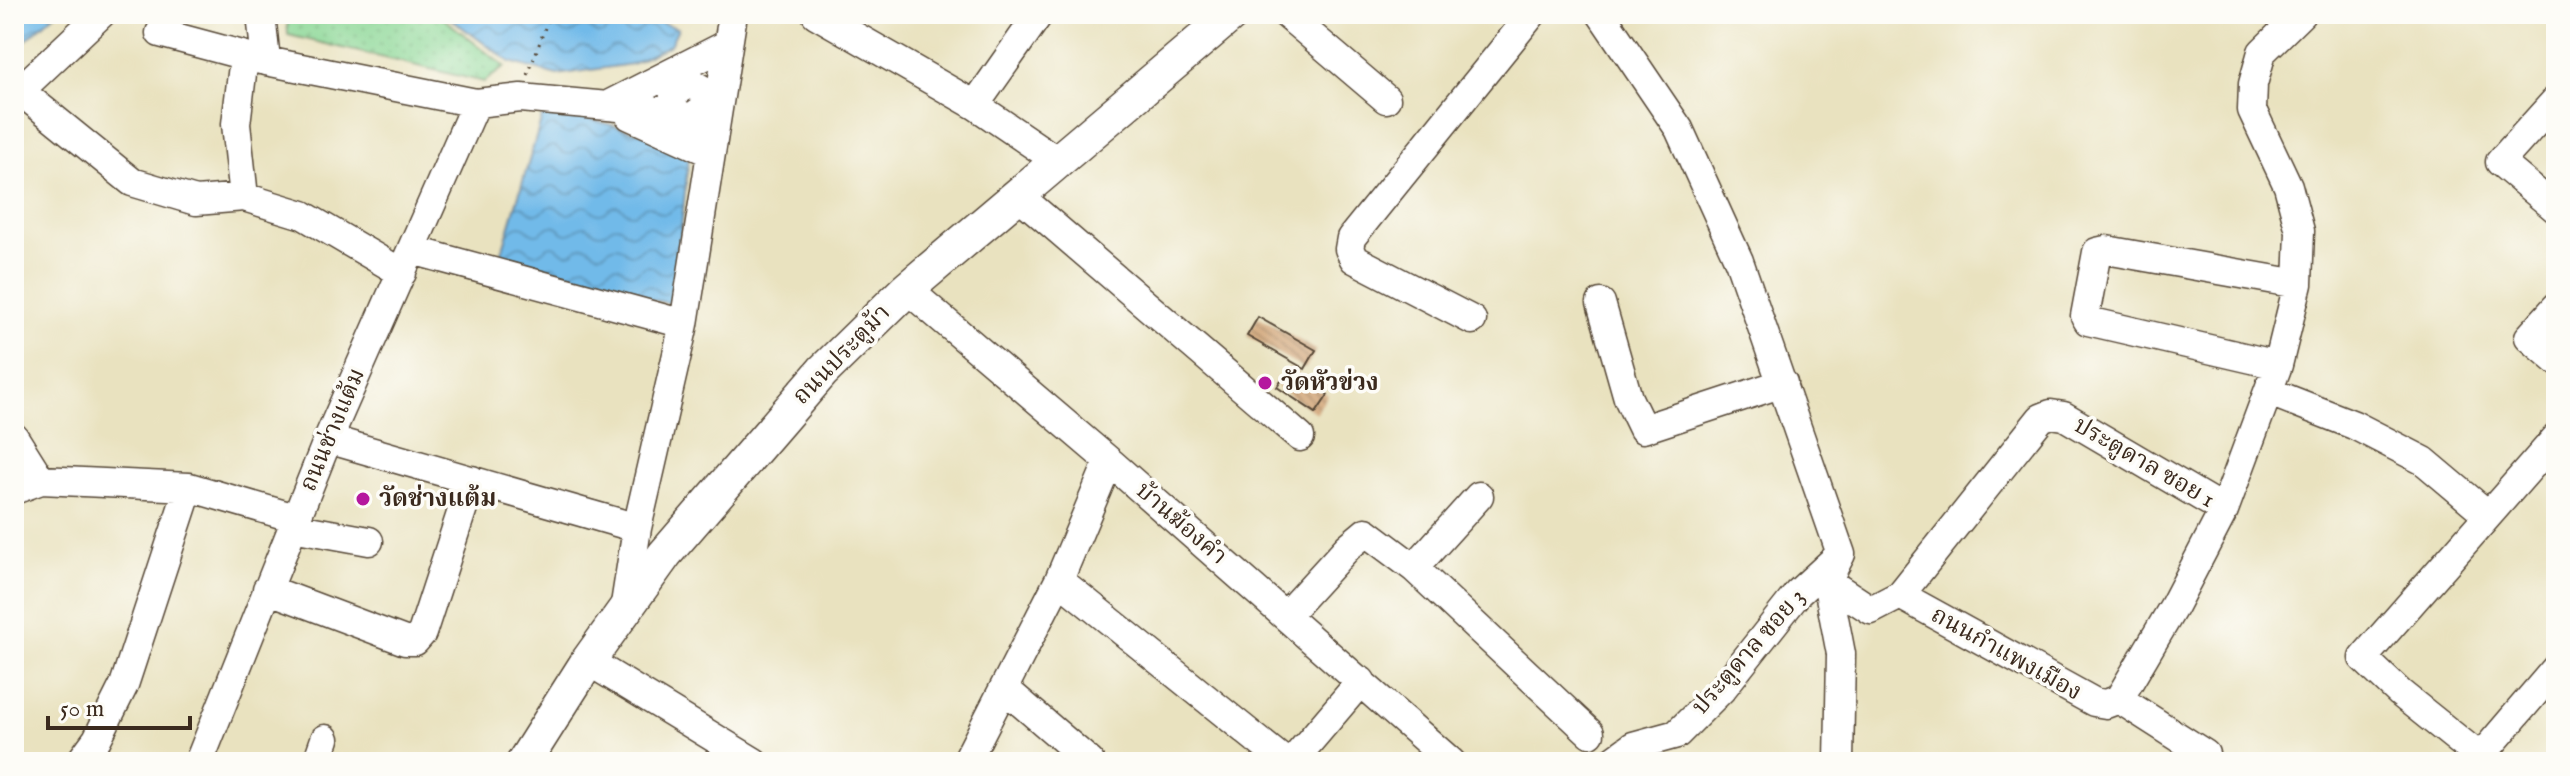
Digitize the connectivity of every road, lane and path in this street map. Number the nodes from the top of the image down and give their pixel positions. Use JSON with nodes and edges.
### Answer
{"nodes":[{"id":1,"x":101,"y":14,"type":"edge"},
{"id":2,"x":261,"y":14,"type":"edge"},
{"id":3,"x":550,"y":14,"type":"edge"},
{"id":4,"x":733,"y":14,"type":"edge"},
{"id":5,"x":816,"y":14,"type":"edge"},
{"id":6,"x":1039,"y":14,"type":"edge"},
{"id":7,"x":1232,"y":14,"type":"edge"},
{"id":8,"x":1286,"y":14,"type":"edge"},
{"id":9,"x":1532,"y":14,"type":"edge"},
{"id":10,"x":1601,"y":14,"type":"edge"},
{"id":11,"x":2301,"y":14,"type":"edge"},
{"id":12,"x":160,"y":33,"type":"dead end"},
{"id":13,"x":726,"y":45,"type":"junction"},
{"id":14,"x":255,"y":59,"type":"junction"},
{"id":15,"x":527,"y":79,"type":"dead end"},
{"id":16,"x":17,"y":94,"type":"edge"},
{"id":17,"x":1386,"y":99,"type":"dead end"},
{"id":18,"x":2556,"y":100,"type":"edge"},
{"id":19,"x":689,"y":101,"type":"junction"},
{"id":20,"x":476,"y":103,"type":"junction"},
{"id":21,"x":607,"y":105,"type":"junction"},
{"id":22,"x":975,"y":105,"type":"junction"},
{"id":23,"x":711,"y":153,"type":"junction"},
{"id":24,"x":1059,"y":162,"type":"junction"},
{"id":25,"x":1018,"y":195,"type":"junction"},
{"id":26,"x":244,"y":197,"type":"junction"},
{"id":27,"x":2556,"y":209,"type":"edge"},
{"id":28,"x":407,"y":262,"type":"junction"},
{"id":29,"x":2298,"y":284,"type":"junction"},
{"id":30,"x":907,"y":289,"type":"junction"},
{"id":31,"x":1601,"y":303,"type":"dead end"},
{"id":32,"x":2556,"y":307,"type":"edge"},
{"id":33,"x":1472,"y":320,"type":"dead end"},
{"id":34,"x":684,"y":324,"type":"junction"},
{"id":35,"x":2556,"y":360,"type":"edge"},
{"id":36,"x":2278,"y":365,"type":"junction"},
{"id":37,"x":1783,"y":383,"type":"junction"},
{"id":38,"x":2270,"y":392,"type":"junction"},
{"id":39,"x":14,"y":437,"type":"edge"},
{"id":40,"x":1300,"y":437,"type":"dead end"},
{"id":41,"x":2556,"y":438,"type":"edge"},
{"id":42,"x":328,"y":439,"type":"junction"},
{"id":43,"x":1109,"y":461,"type":"junction"},
{"id":44,"x":41,"y":480,"type":"junction"},
{"id":45,"x":472,"y":480,"type":"junction"},
{"id":46,"x":189,"y":487,"type":"junction"},
{"id":47,"x":14,"y":490,"type":"edge"},
{"id":48,"x":1479,"y":496,"type":"dead end"},
{"id":49,"x":2224,"y":510,"type":"junction"},
{"id":50,"x":2487,"y":514,"type":"junction"},
{"id":51,"x":294,"y":522,"type":"junction"},
{"id":52,"x":637,"y":528,"type":"junction"},
{"id":53,"x":369,"y":541,"type":"dead end"},
{"id":54,"x":1841,"y":554,"type":"junction"},
{"id":55,"x":1414,"y":568,"type":"junction"},
{"id":56,"x":1059,"y":580,"type":"junction"},
{"id":57,"x":1827,"y":581,"type":"junction"},
{"id":58,"x":267,"y":589,"type":"junction"},
{"id":59,"x":1900,"y":595,"type":"junction"},
{"id":60,"x":624,"y":612,"type":"junction"},
{"id":61,"x":1285,"y":616,"type":"junction"},
{"id":62,"x":588,"y":661,"type":"junction"},
{"id":63,"x":2556,"y":668,"type":"edge"},
{"id":64,"x":1361,"y":681,"type":"junction"},
{"id":65,"x":1004,"y":688,"type":"junction"},
{"id":66,"x":2119,"y":699,"type":"junction"},
{"id":67,"x":1590,"y":733,"type":"dead end"},
{"id":68,"x":1677,"y":734,"type":"junction"},
{"id":69,"x":2205,"y":754,"type":"dead end"},
{"id":70,"x":2483,"y":760,"type":"edge"},
{"id":71,"x":80,"y":762,"type":"edge"},
{"id":72,"x":199,"y":762,"type":"edge"},
{"id":73,"x":524,"y":762,"type":"edge"},
{"id":74,"x":754,"y":762,"type":"edge"},
{"id":75,"x":966,"y":762,"type":"edge"},
{"id":76,"x":1090,"y":762,"type":"edge"},
{"id":77,"x":1285,"y":762,"type":"edge"},
{"id":78,"x":1292,"y":762,"type":"edge"},
{"id":79,"x":1451,"y":762,"type":"edge"},
{"id":80,"x":1611,"y":762,"type":"edge"},
{"id":81,"x":1656,"y":762,"type":"edge"},
{"id":82,"x":1839,"y":762,"type":"edge"}],
"edges":[{"from":1,"to":16,"type":"street"},
{"from":2,"to":14,"type":"street"},
{"from":3,"to":15,"type":"path"},
{"from":4,"to":13,"type":"street"},
{"from":5,"to":22,"type":"street"},
{"from":6,"to":22,"type":"street"},
{"from":7,"to":24,"type":"main road","name":"ถนนประตูม้า"},
{"from":8,"to":17,"type":"street"},
{"from":9,"to":33,"type":"street"},
{"from":10,"to":37,"type":"street"},
{"from":11,"to":29,"type":"street"},
{"from":12,"to":14,"type":"street"},
{"from":13,"to":19,"type":"street"},
{"from":13,"to":21,"type":"street"},
{"from":13,"to":23,"type":"street"},
{"from":14,"to":20,"type":"street"},
{"from":14,"to":26,"type":"street"},
{"from":16,"to":26,"type":"street"},
{"from":18,"to":27,"type":"street"},
{"from":19,"to":21,"type":"street"},
{"from":19,"to":23,"type":"street"},
{"from":20,"to":21,"type":"street"},
{"from":20,"to":28,"type":"street","name":"ถนนช่างแต้ม"},
{"from":21,"to":23,"type":"street"},
{"from":22,"to":24,"type":"street"},
{"from":23,"to":34,"type":"street"},
{"from":24,"to":25,"type":"main road","name":"ถนนประตูม้า"},
{"from":25,"to":30,"type":"main road","name":"ถนนประตูม้า"},
{"from":25,"to":40,"type":"street"},
{"from":26,"to":28,"type":"street"},
{"from":28,"to":34,"type":"street"},
{"from":28,"to":42,"type":"street","name":"ถนนช่างแต้ม"},
{"from":29,"to":36,"type":"street"},
{"from":29,"to":36,"type":"street"},
{"from":30,"to":43,"type":"street","name":"บ้านฆ้องคำ"},
{"from":30,"to":60,"type":"main road","name":"ถนนประตูม้า"},
{"from":31,"to":37,"type":"street"},
{"from":32,"to":35,"type":"street"},
{"from":34,"to":52,"type":"street"},
{"from":36,"to":38,"type":"street"},
{"from":37,"to":54,"type":"street"},
{"from":38,"to":49,"type":"street"},
{"from":38,"to":50,"type":"street"},
{"from":39,"to":44,"type":"street"},
{"from":41,"to":50,"type":"street"},
{"from":42,"to":45,"type":"street"},
{"from":42,"to":51,"type":"street","name":"ถนนช่างแต้ม"},
{"from":43,"to":56,"type":"street"},
{"from":43,"to":61,"type":"street","name":"บ้านฆ้องคำ"},
{"from":44,"to":46,"type":"street"},
{"from":44,"to":47,"type":"street"},
{"from":45,"to":52,"type":"street"},
{"from":45,"to":58,"type":"street"},
{"from":46,"to":51,"type":"street"},
{"from":46,"to":71,"type":"street"},
{"from":48,"to":55,"type":"street"},
{"from":49,"to":59,"type":"street","name":"ประตูดาล ซอย 1"},
{"from":49,"to":66,"type":"street"},
{"from":50,"to":70,"type":"street"},
{"from":51,"to":53,"type":"street"},
{"from":51,"to":58,"type":"street","name":"ถนนช่างแต้ม"},
{"from":52,"to":60,"type":"street"},
{"from":54,"to":57,"type":"street"},
{"from":54,"to":68,"type":"street","name":"ประตูดาล ซอย 3"},
{"from":55,"to":61,"type":"street"},
{"from":55,"to":67,"type":"street"},
{"from":56,"to":65,"type":"street"},
{"from":56,"to":77,"type":"street"},
{"from":57,"to":59,"type":"street"},
{"from":57,"to":82,"type":"street"},
{"from":58,"to":72,"type":"street","name":"ถนนช่างแต้ม"},
{"from":59,"to":66,"type":"street","name":"ถนนกำแพงเมือง"},
{"from":60,"to":62,"type":"main road","name":"ถนนประตูม้า"},
{"from":61,"to":64,"type":"street","name":"บ้านฆ้องคำ"},
{"from":62,"to":73,"type":"main road","name":"ถนนประตูม้า"},
{"from":62,"to":74,"type":"street"},
{"from":63,"to":70,"type":"street"},
{"from":64,"to":78,"type":"street"},
{"from":64,"to":79,"type":"street","name":"บ้านฆ้องคำ"},
{"from":65,"to":75,"type":"street"},
{"from":65,"to":76,"type":"street"},
{"from":66,"to":69,"type":"street"},
{"from":68,"to":80,"type":"street","name":"ประตูดาล ซอย 3"},
{"from":68,"to":81,"type":"street"}]}
